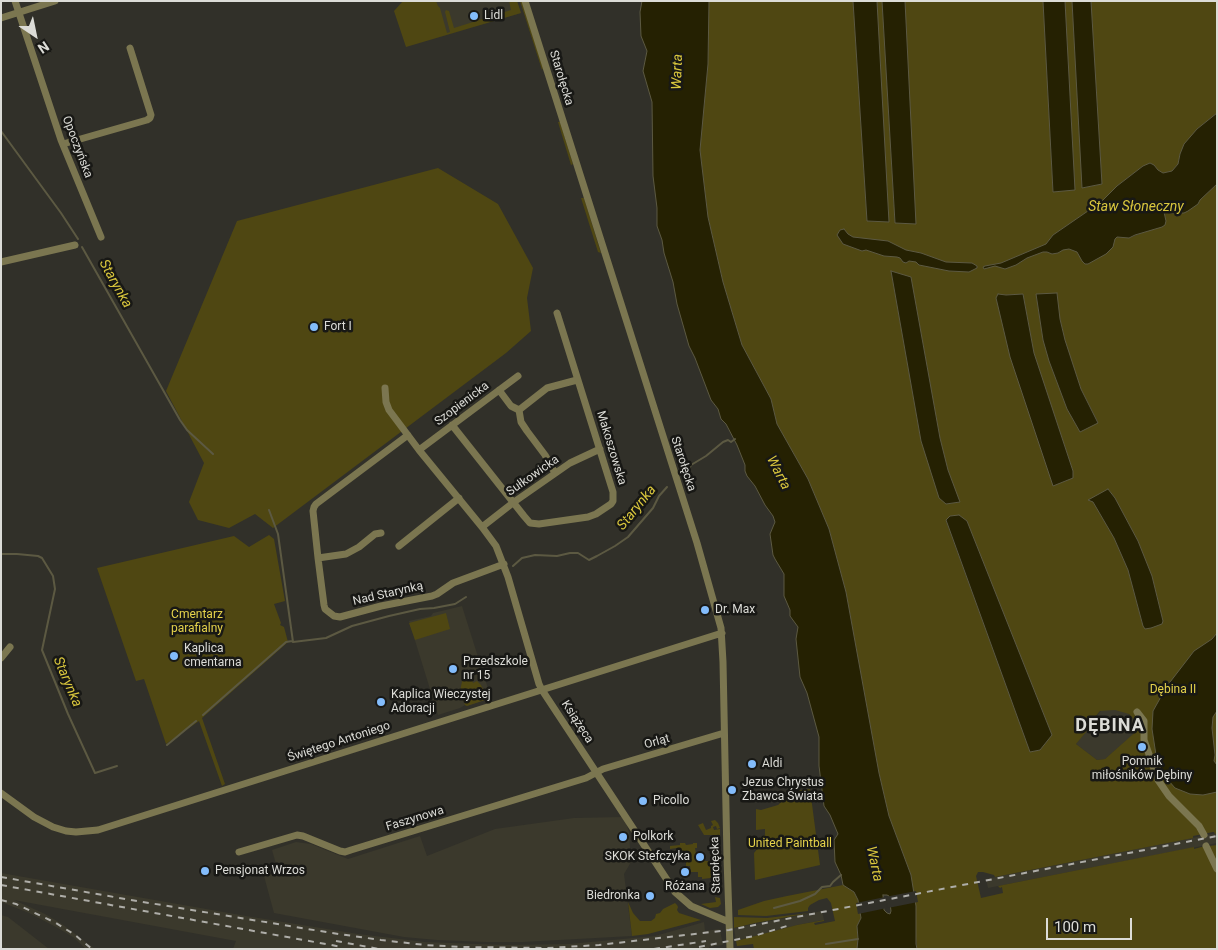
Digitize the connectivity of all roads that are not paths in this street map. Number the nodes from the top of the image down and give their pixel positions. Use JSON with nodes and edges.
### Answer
{"nodes":[{"id":1,"x":15,"y":1,"type":"edge"},
{"id":2,"x":55,"y":1,"type":"edge"},
{"id":3,"x":525,"y":1,"type":"edge"},
{"id":4,"x":18,"y":12,"type":"junction"},
{"id":5,"x":1,"y":18,"type":"edge"},
{"id":6,"x":130,"y":48,"type":"dead end"},
{"id":7,"x":63,"y":144,"type":"junction"},
{"id":8,"x":102,"y":237,"type":"dead end"},
{"id":9,"x":75,"y":245,"type":"dead end"},
{"id":10,"x":1,"y":262,"type":"edge"},
{"id":11,"x":557,"y":313,"type":"dead end"},
{"id":12,"x":518,"y":376,"type":"dead end"},
{"id":13,"x":577,"y":380,"type":"junction"},
{"id":14,"x":385,"y":388,"type":"dead end"},
{"id":15,"x":499,"y":390,"type":"junction"},
{"id":16,"x":519,"y":410,"type":"junction"},
{"id":17,"x":452,"y":425,"type":"junction"},
{"id":18,"x":408,"y":435,"type":"junction"},
{"id":19,"x":600,"y":449,"type":"junction"},
{"id":20,"x":419,"y":450,"type":"junction"},
{"id":21,"x":555,"y":473,"type":"junction"},
{"id":22,"x":459,"y":498,"type":"junction"},
{"id":23,"x":514,"y":502,"type":"junction"},
{"id":24,"x":482,"y":527,"type":"junction"},
{"id":25,"x":381,"y":533,"type":"dead end"},
{"id":26,"x":399,"y":546,"type":"dead end"},
{"id":27,"x":318,"y":558,"type":"junction"},
{"id":28,"x":504,"y":564,"type":"junction"},
{"id":29,"x":722,"y":633,"type":"junction"},
{"id":30,"x":10,"y":646,"type":"dead end"},
{"id":31,"x":1,"y":658,"type":"edge"},
{"id":32,"x":544,"y":689,"type":"junction"},
{"id":33,"x":1137,"y":712,"type":"dead end"},
{"id":34,"x":724,"y":733,"type":"junction"},
{"id":35,"x":596,"y":772,"type":"junction"},
{"id":36,"x":1,"y":793,"type":"edge"},
{"id":37,"x":1204,"y":835,"type":"dead end"},
{"id":38,"x":1206,"y":846,"type":"dead end"},
{"id":39,"x":240,"y":852,"type":"dead end"},
{"id":40,"x":1217,"y":869,"type":"edge"},
{"id":41,"x":729,"y":922,"type":"junction"},
{"id":42,"x":730,"y":949,"type":"edge"}],
"edges":[{"from":1,"to":4,"type":"street","name":"Opoczyńska"},
{"from":2,"to":4,"type":"street"},
{"from":3,"to":29,"type":"street","name":"Starołęcka"},
{"from":4,"to":5,"type":"street"},
{"from":4,"to":7,"type":"street","name":"Opoczyńska"},
{"from":6,"to":7,"type":"street"},
{"from":7,"to":8,"type":"street","name":"Opoczyńska"},
{"from":9,"to":10,"type":"street"},
{"from":11,"to":13,"type":"street","name":"Makoszowska"},
{"from":12,"to":15,"type":"street","name":"Szopienicka"},
{"from":13,"to":16,"type":"street"},
{"from":13,"to":19,"type":"street","name":"Makoszowska"},
{"from":14,"to":18,"type":"street","name":"Książęca"},
{"from":15,"to":16,"type":"street"},
{"from":15,"to":17,"type":"street","name":"Szopienicka"},
{"from":16,"to":21,"type":"street"},
{"from":17,"to":20,"type":"street","name":"Szopienicka"},
{"from":17,"to":23,"type":"street","name":"Makoszowska"},
{"from":18,"to":20,"type":"street","name":"Książęca"},
{"from":18,"to":27,"type":"street","name":"Nad Starynką"},
{"from":19,"to":21,"type":"street","name":"Sułkowicka"},
{"from":19,"to":23,"type":"street","name":"Makoszowska"},
{"from":20,"to":22,"type":"street","name":"Książęca"},
{"from":21,"to":23,"type":"street","name":"Sułkowicka"},
{"from":22,"to":24,"type":"street","name":"Książęca"},
{"from":22,"to":26,"type":"street"},
{"from":23,"to":24,"type":"street","name":"Sułkowicka"},
{"from":24,"to":28,"type":"street","name":"Książęca"},
{"from":25,"to":27,"type":"street"},
{"from":27,"to":28,"type":"street","name":"Nad Starynką"},
{"from":28,"to":32,"type":"street","name":"Książęca"},
{"from":29,"to":32,"type":"street","name":"Świętego Antoniego"},
{"from":29,"to":34,"type":"street","name":"Starołęcka"},
{"from":30,"to":31,"type":"street"},
{"from":32,"to":35,"type":"street","name":"Książęca"},
{"from":32,"to":36,"type":"street","name":"Świętego Antoniego"},
{"from":33,"to":37,"type":"street"},
{"from":34,"to":35,"type":"street","name":"Orląt"},
{"from":34,"to":41,"type":"street","name":"Starołęcka"},
{"from":35,"to":39,"type":"street","name":"Faszynowa"},
{"from":35,"to":41,"type":"street","name":"Książęca"},
{"from":38,"to":40,"type":"street"},
{"from":41,"to":42,"type":"street","name":"Starołęcka"}]}
